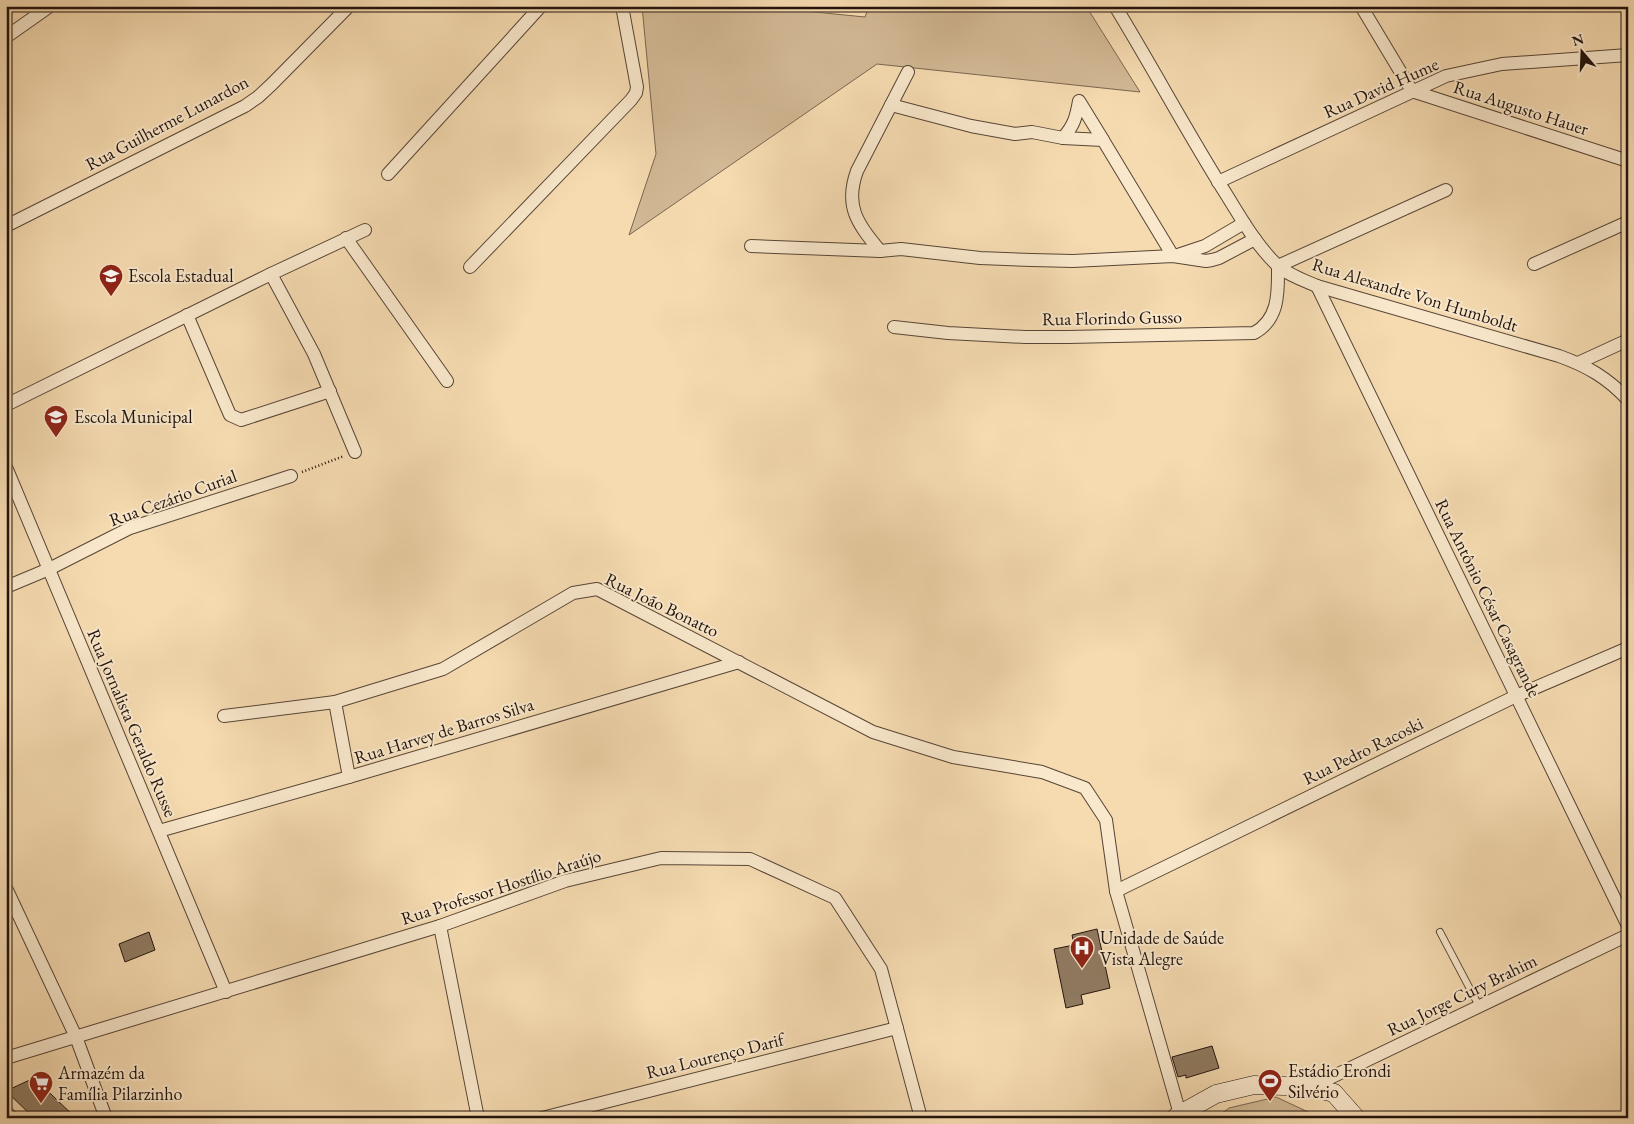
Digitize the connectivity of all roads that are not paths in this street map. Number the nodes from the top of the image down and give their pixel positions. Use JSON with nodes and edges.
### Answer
{"nodes":[{"id":1,"x":50,"y":6,"type":"edge"},
{"id":2,"x":349,"y":6,"type":"edge"},
{"id":3,"x":541,"y":6,"type":"edge"},
{"id":4,"x":622,"y":6,"type":"edge"},
{"id":5,"x":1115,"y":6,"type":"edge"},
{"id":6,"x":1361,"y":6,"type":"edge"},
{"id":7,"x":6,"y":38,"type":"edge"},
{"id":8,"x":1628,"y":54,"type":"edge"},
{"id":9,"x":908,"y":72,"type":"dead end"},
{"id":10,"x":1412,"y":91,"type":"junction"},
{"id":11,"x":891,"y":105,"type":"junction"},
{"id":12,"x":1063,"y":138,"type":"junction"},
{"id":13,"x":1103,"y":140,"type":"junction"},
{"id":14,"x":1628,"y":161,"type":"edge"},
{"id":15,"x":388,"y":174,"type":"dead end"},
{"id":16,"x":1218,"y":182,"type":"junction"},
{"id":17,"x":1446,"y":190,"type":"dead end"},
{"id":18,"x":1244,"y":222,"type":"junction"},
{"id":19,"x":1628,"y":222,"type":"edge"},
{"id":20,"x":6,"y":226,"type":"edge"},
{"id":21,"x":365,"y":230,"type":"dead end"},
{"id":22,"x":346,"y":238,"type":"junction"},
{"id":23,"x":1255,"y":239,"type":"junction"},
{"id":24,"x":751,"y":246,"type":"dead end"},
{"id":25,"x":880,"y":251,"type":"junction"},
{"id":26,"x":1173,"y":256,"type":"junction"},
{"id":27,"x":1534,"y":264,"type":"dead end"},
{"id":28,"x":1278,"y":266,"type":"junction"},
{"id":29,"x":470,"y":267,"type":"dead end"},
{"id":30,"x":271,"y":274,"type":"junction"},
{"id":31,"x":1317,"y":286,"type":"junction"},
{"id":32,"x":188,"y":315,"type":"junction"},
{"id":33,"x":894,"y":327,"type":"dead end"},
{"id":34,"x":1628,"y":340,"type":"edge"},
{"id":35,"x":1578,"y":362,"type":"junction"},
{"id":36,"x":447,"y":381,"type":"dead end"},
{"id":37,"x":330,"y":391,"type":"junction"},
{"id":38,"x":1628,"y":400,"type":"edge"},
{"id":39,"x":6,"y":404,"type":"edge"},
{"id":40,"x":355,"y":452,"type":"road end"},
{"id":41,"x":6,"y":467,"type":"edge"},
{"id":42,"x":291,"y":476,"type":"road end"},
{"id":43,"x":49,"y":570,"type":"junction"},
{"id":44,"x":6,"y":587,"type":"edge"},
{"id":45,"x":1628,"y":648,"type":"edge"},
{"id":46,"x":739,"y":662,"type":"junction"},
{"id":47,"x":1516,"y":696,"type":"junction"},
{"id":48,"x":335,"y":702,"type":"junction"},
{"id":49,"x":224,"y":716,"type":"dead end"},
{"id":50,"x":349,"y":777,"type":"junction"},
{"id":51,"x":159,"y":831,"type":"junction"},
{"id":52,"x":6,"y":888,"type":"edge"},
{"id":53,"x":1116,"y":891,"type":"junction"},
{"id":54,"x":440,"y":926,"type":"junction"},
{"id":55,"x":1628,"y":926,"type":"edge"},
{"id":56,"x":1440,"y":932,"type":"dead end"},
{"id":57,"x":1628,"y":935,"type":"edge"},
{"id":58,"x":226,"y":992,"type":"junction"},
{"id":59,"x":1479,"y":1006,"type":"junction"},
{"id":60,"x":897,"y":1028,"type":"junction"},
{"id":61,"x":76,"y":1037,"type":"junction"},
{"id":62,"x":6,"y":1058,"type":"edge"},
{"id":63,"x":1311,"y":1087,"type":"junction"},
{"id":64,"x":6,"y":1111,"type":"edge"},
{"id":65,"x":1178,"y":1116,"type":"edge"},
{"id":66,"x":12,"y":1118,"type":"edge"},
{"id":67,"x":106,"y":1118,"type":"edge"},
{"id":68,"x":478,"y":1118,"type":"edge"},
{"id":69,"x":542,"y":1118,"type":"edge"},
{"id":70,"x":921,"y":1118,"type":"edge"},
{"id":71,"x":1356,"y":1118,"type":"edge"}],
"edges":[{"from":1,"to":7,"type":"street"},
{"from":2,"to":20,"type":"street","name":"Rua Guilherme Lunardon"},
{"from":3,"to":15,"type":"street"},
{"from":4,"to":29,"type":"street"},
{"from":5,"to":16,"type":"street","name":"Rua Alexandre Von Humboldt"},
{"from":6,"to":10,"type":"street"},
{"from":8,"to":10,"type":"street","name":"Rua David Hume"},
{"from":9,"to":11,"type":"street"},
{"from":10,"to":14,"type":"street","name":"Rua Augusto Hauer"},
{"from":10,"to":16,"type":"street","name":"Rua David Hume"},
{"from":11,"to":12,"type":"street"},
{"from":11,"to":25,"type":"street"},
{"from":12,"to":13,"type":"street"},
{"from":12,"to":13,"type":"street"},
{"from":13,"to":26,"type":"street"},
{"from":16,"to":18,"type":"street","name":"Rua Alexandre Von Humboldt"},
{"from":17,"to":28,"type":"street"},
{"from":18,"to":23,"type":"street","name":"Rua Alexandre Von Humboldt"},
{"from":18,"to":26,"type":"street"},
{"from":19,"to":27,"type":"street"},
{"from":21,"to":22,"type":"street"},
{"from":22,"to":30,"type":"street"},
{"from":22,"to":36,"type":"street"},
{"from":23,"to":26,"type":"street"},
{"from":23,"to":28,"type":"street","name":"Rua Alexandre Von Humboldt"},
{"from":24,"to":25,"type":"street"},
{"from":25,"to":26,"type":"street"},
{"from":28,"to":31,"type":"street","name":"Rua Alexandre Von Humboldt"},
{"from":28,"to":33,"type":"street","name":"Rua Florindo Gusso"},
{"from":30,"to":32,"type":"street"},
{"from":30,"to":37,"type":"street"},
{"from":31,"to":35,"type":"street","name":"Rua Alexandre Von Humboldt"},
{"from":31,"to":47,"type":"street","name":"Rua Antônio César Casagrande"},
{"from":32,"to":37,"type":"street"},
{"from":32,"to":39,"type":"street"},
{"from":34,"to":35,"type":"street"},
{"from":35,"to":38,"type":"street","name":"Rua Alexandre Von Humboldt"},
{"from":37,"to":40,"type":"street"},
{"from":41,"to":43,"type":"street","name":"Rua Jornalista Geraldo Russe"},
{"from":42,"to":43,"type":"street","name":"Rua Cezário Curial"},
{"from":43,"to":44,"type":"street","name":"Rua Cezário Curial"},
{"from":43,"to":51,"type":"street","name":"Rua Jornalista Geraldo Russe"},
{"from":45,"to":47,"type":"street","name":"Rua Pedro Racoski"},
{"from":46,"to":48,"type":"street","name":"Rua João Bonatto"},
{"from":46,"to":50,"type":"street","name":"Rua Harvey de Barros Silva"},
{"from":46,"to":53,"type":"street","name":"Rua João Bonatto"},
{"from":47,"to":53,"type":"street","name":"Rua Pedro Racoski"},
{"from":47,"to":55,"type":"street","name":"Rua Antônio César Casagrande"},
{"from":48,"to":49,"type":"street","name":"Rua João Bonatto"},
{"from":48,"to":50,"type":"street"},
{"from":50,"to":51,"type":"street","name":"Rua Harvey de Barros Silva"},
{"from":51,"to":58,"type":"street","name":"Rua Jornalista Geraldo Russe"},
{"from":52,"to":61,"type":"street"},
{"from":53,"to":65,"type":"street"},
{"from":54,"to":58,"type":"street","name":"Rua Professor Hostílio Araújo"},
{"from":54,"to":60,"type":"street","name":"Rua Professor Hostílio Araújo"},
{"from":54,"to":68,"type":"street"},
{"from":56,"to":59,"type":"lane"},
{"from":57,"to":59,"type":"street","name":"Rua Jorge Cury Brahim"},
{"from":58,"to":61,"type":"street","name":"Rua Professor Hostílio Araújo"},
{"from":59,"to":63,"type":"street","name":"Rua Jorge Cury Brahim"},
{"from":60,"to":69,"type":"street","name":"Rua Lourenço Darif"},
{"from":60,"to":70,"type":"street","name":"Rua Professor Hostílio Araújo"},
{"from":61,"to":62,"type":"street","name":"Rua Professor Hostílio Araújo"},
{"from":61,"to":67,"type":"street"},
{"from":63,"to":65,"type":"main road"},
{"from":63,"to":71,"type":"main road"},
{"from":64,"to":66,"type":"street"}]}
